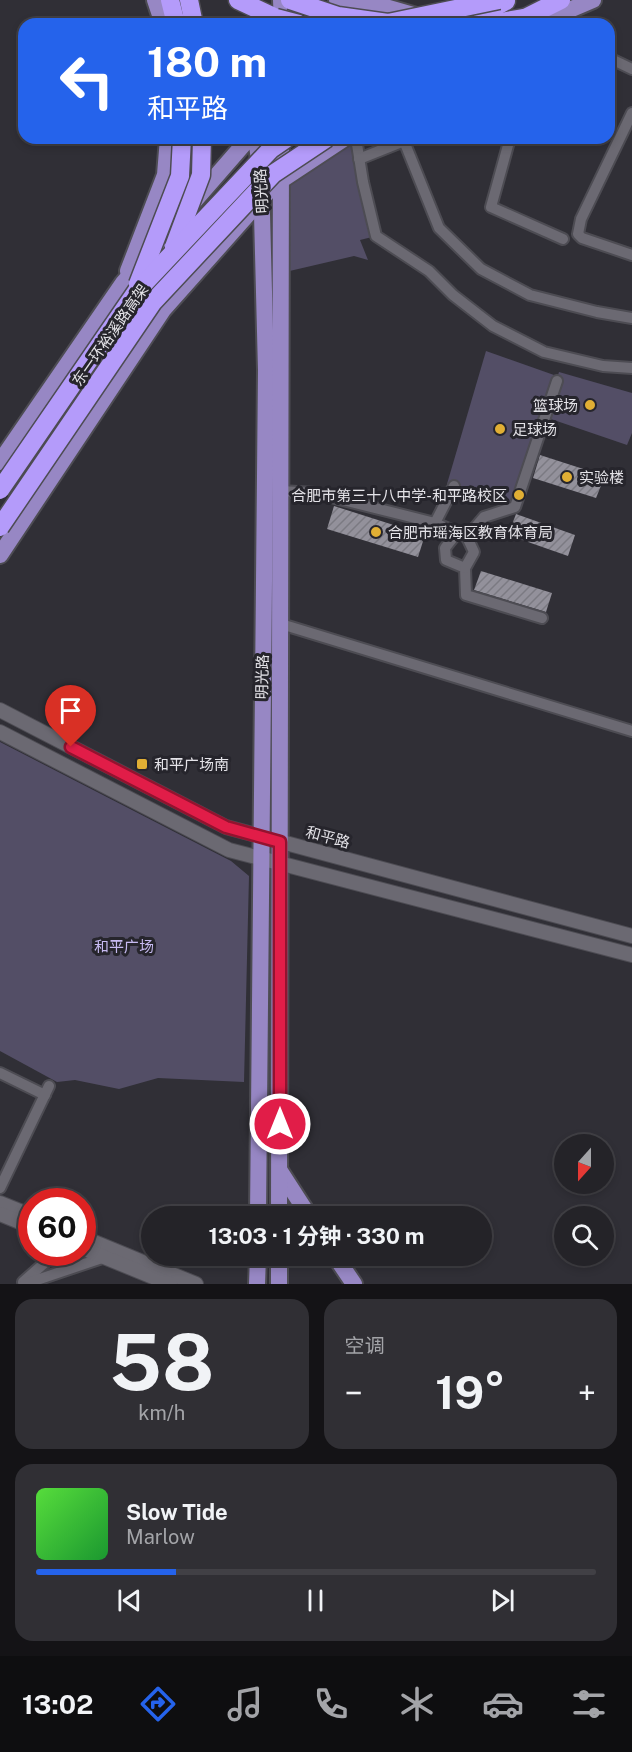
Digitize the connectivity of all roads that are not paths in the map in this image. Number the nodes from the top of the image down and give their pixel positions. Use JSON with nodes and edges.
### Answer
{"nodes":[{"id":1,"x":155,"y":0,"type":"edge"},
{"id":2,"x":170,"y":0,"type":"edge"},
{"id":3,"x":189,"y":0,"type":"edge"},
{"id":4,"x":238,"y":0,"type":"edge"},
{"id":5,"x":281,"y":0,"type":"edge"},
{"id":6,"x":290,"y":0,"type":"edge"},
{"id":7,"x":337,"y":0,"type":"edge"},
{"id":8,"x":479,"y":0,"type":"edge"},
{"id":9,"x":499,"y":0,"type":"edge"},
{"id":10,"x":507,"y":0,"type":"edge"},
{"id":11,"x":561,"y":0,"type":"edge"},
{"id":12,"x":593,"y":0,"type":"edge"},
{"id":13,"x":161,"y":18,"type":"edge"},
{"id":14,"x":174,"y":18,"type":"edge"},
{"id":15,"x":193,"y":18,"type":"edge"},
{"id":16,"x":276,"y":18,"type":"edge"},
{"id":17,"x":282,"y":18,"type":"edge"},
{"id":18,"x":352,"y":18,"type":"edge"},
{"id":19,"x":412,"y":18,"type":"edge"},
{"id":20,"x":419,"y":18,"type":"edge"},
{"id":21,"x":444,"y":18,"type":"edge"},
{"id":22,"x":475,"y":18,"type":"edge"},
{"id":23,"x":532,"y":18,"type":"edge"},
{"id":24,"x":537,"y":18,"type":"edge"},
{"id":25,"x":615,"y":61,"type":"edge"},
{"id":26,"x":632,"y":69,"type":"edge"},
{"id":27,"x":632,"y":113,"type":"edge"},
{"id":28,"x":168,"y":144,"type":"edge"},
{"id":29,"x":182,"y":144,"type":"edge"},
{"id":30,"x":202,"y":144,"type":"edge"},
{"id":31,"x":244,"y":144,"type":"edge"},
{"id":32,"x":255,"y":144,"type":"edge"},
{"id":33,"x":278,"y":144,"type":"edge"},
{"id":34,"x":281,"y":144,"type":"edge"},
{"id":35,"x":318,"y":144,"type":"edge"},
{"id":36,"x":336,"y":144,"type":"edge"},
{"id":37,"x":357,"y":144,"type":"edge"},
{"id":38,"x":397,"y":144,"type":"edge"},
{"id":39,"x":406,"y":144,"type":"edge"},
{"id":40,"x":508,"y":144,"type":"edge"},
{"id":41,"x":359,"y":159,"type":"junction"},
{"id":42,"x":281,"y":180,"type":"junction"},
{"id":43,"x":262,"y":198,"type":"junction"},
{"id":44,"x":564,"y":239,"type":"dead end"},
{"id":45,"x":632,"y":255,"type":"edge"},
{"id":46,"x":129,"y":287,"type":"junction"},
{"id":47,"x":153,"y":302,"type":"junction"},
{"id":48,"x":632,"y":318,"type":"edge"},
{"id":49,"x":632,"y":368,"type":"edge"},
{"id":50,"x":557,"y":381,"type":"dead end"},
{"id":51,"x":0,"y":462,"type":"edge"},
{"id":52,"x":454,"y":486,"type":"dead end"},
{"id":53,"x":0,"y":490,"type":"edge"},
{"id":54,"x":281,"y":491,"type":"junction"},
{"id":55,"x":435,"y":523,"type":"junction"},
{"id":56,"x":0,"y":527,"type":"edge"},
{"id":57,"x":462,"y":535,"type":"junction"},
{"id":58,"x":0,"y":555,"type":"edge"},
{"id":59,"x":465,"y":568,"type":"junction"},
{"id":60,"x":542,"y":618,"type":"dead end"},
{"id":61,"x":280,"y":624,"type":"junction"},
{"id":62,"x":0,"y":710,"type":"edge"},
{"id":63,"x":632,"y":731,"type":"edge"},
{"id":64,"x":0,"y":732,"type":"edge"},
{"id":65,"x":261,"y":837,"type":"junction"},
{"id":66,"x":280,"y":842,"type":"junction"},
{"id":67,"x":261,"y":859,"type":"junction"},
{"id":68,"x":280,"y":864,"type":"junction"},
{"id":69,"x":632,"y":936,"type":"edge"},
{"id":70,"x":632,"y":955,"type":"edge"},
{"id":71,"x":0,"y":1073,"type":"edge"},
{"id":72,"x":280,"y":1171,"type":"junction"},
{"id":73,"x":0,"y":1188,"type":"edge"},
{"id":74,"x":0,"y":1203,"type":"edge"},
{"id":75,"x":258,"y":1206,"type":"edge"},
{"id":76,"x":279,"y":1206,"type":"edge"},
{"id":77,"x":303,"y":1206,"type":"edge"},
{"id":78,"x":18,"y":1210,"type":"edge"},
{"id":79,"x":0,"y":1214,"type":"edge"},
{"id":80,"x":18,"y":1221,"type":"edge"},
{"id":81,"x":96,"y":1243,"type":"edge"},
{"id":82,"x":96,"y":1253,"type":"edge"},
{"id":83,"x":105,"y":1257,"type":"junction"},
{"id":84,"x":42,"y":1266,"type":"edge"},
{"id":85,"x":258,"y":1266,"type":"edge"},
{"id":86,"x":279,"y":1266,"type":"edge"},
{"id":87,"x":342,"y":1266,"type":"edge"},
{"id":88,"x":152,"y":1280,"type":"edge"},
{"id":89,"x":23,"y":1284,"type":"edge"},
{"id":90,"x":170,"y":1284,"type":"edge"},
{"id":91,"x":196,"y":1284,"type":"edge"},
{"id":92,"x":257,"y":1284,"type":"edge"},
{"id":93,"x":279,"y":1284,"type":"edge"},
{"id":94,"x":354,"y":1284,"type":"edge"}],
"edges":[{"from":1,"to":13,"type":"main road"},
{"from":2,"to":14,"type":"highway"},
{"from":3,"to":15,"type":"highway"},
{"from":4,"to":16,"type":"highway","bridge":true},
{"from":5,"to":17,"type":"main road"},
{"from":6,"to":18,"type":"highway","bridge":true},
{"from":7,"to":20,"type":"main road"},
{"from":8,"to":21,"type":"main road"},
{"from":9,"to":19,"type":"highway","bridge":true},
{"from":10,"to":22,"type":"highway"},
{"from":11,"to":23,"type":"highway"},
{"from":12,"to":24,"type":"main road"},
{"from":25,"to":26,"type":"street"},
{"from":27,"to":45,"type":"street"},
{"from":28,"to":46,"type":"main road"},
{"from":29,"to":46,"type":"highway","bridge":true},
{"from":30,"to":47,"type":"highway","bridge":true},
{"from":31,"to":46,"type":"main road"},
{"from":32,"to":43,"type":"main road","name":"明光路"},
{"from":33,"to":46,"type":"highway","name":"东一环裕溪路高架","bridge":true},
{"from":34,"to":42,"type":"main road","name":"明光路"},
{"from":35,"to":47,"type":"highway","name":"东一环裕溪路高架","bridge":true},
{"from":36,"to":42,"type":"main road"},
{"from":37,"to":41,"type":"street"},
{"from":38,"to":41,"type":"street"},
{"from":39,"to":48,"type":"street"},
{"from":40,"to":44,"type":"street"},
{"from":41,"to":49,"type":"street"},
{"from":42,"to":43,"type":"main road"},
{"from":42,"to":54,"type":"main road","name":"明光路"},
{"from":43,"to":58,"type":"main road"},
{"from":43,"to":65,"type":"main road","name":"明光路"},
{"from":46,"to":51,"type":"main road"},
{"from":46,"to":53,"type":"highway","name":"东一环裕溪路高架","bridge":true},
{"from":47,"to":56,"type":"highway","name":"东一环裕溪路高架","bridge":true},
{"from":50,"to":57,"type":"street"},
{"from":52,"to":55,"type":"street"},
{"from":54,"to":55,"type":"street"},
{"from":54,"to":61,"type":"main road","name":"明光路"},
{"from":55,"to":57,"type":"street"},
{"from":57,"to":59,"type":"street"},
{"from":57,"to":59,"type":"street"},
{"from":59,"to":60,"type":"street"},
{"from":61,"to":63,"type":"street"},
{"from":61,"to":66,"type":"main road","name":"明光路"},
{"from":62,"to":65,"type":"main road","name":"和平路"},
{"from":64,"to":67,"type":"main road"},
{"from":65,"to":66,"type":"main road","name":"和平路"},
{"from":65,"to":67,"type":"main road","name":"明光路"},
{"from":66,"to":68,"type":"main road","name":"明光路"},
{"from":66,"to":69,"type":"main road","name":"和平路"},
{"from":67,"to":68,"type":"main road"},
{"from":67,"to":75,"type":"main road","name":"明光路"},
{"from":68,"to":70,"type":"main road"},
{"from":68,"to":72,"type":"main road","name":"明光路"},
{"from":71,"to":73,"type":"street"},
{"from":72,"to":76,"type":"main road","name":"明光路"},
{"from":72,"to":77,"type":"main road"},
{"from":74,"to":78,"type":"main road"},
{"from":79,"to":80,"type":"main road"},
{"from":81,"to":91,"type":"main road"},
{"from":82,"to":83,"type":"main road"},
{"from":83,"to":88,"type":"main road"},
{"from":83,"to":89,"type":"street"},
{"from":84,"to":89,"type":"street"},
{"from":85,"to":92,"type":"main road"},
{"from":86,"to":93,"type":"main road"},
{"from":87,"to":94,"type":"main road"},
{"from":88,"to":90,"type":"main road"}]}
